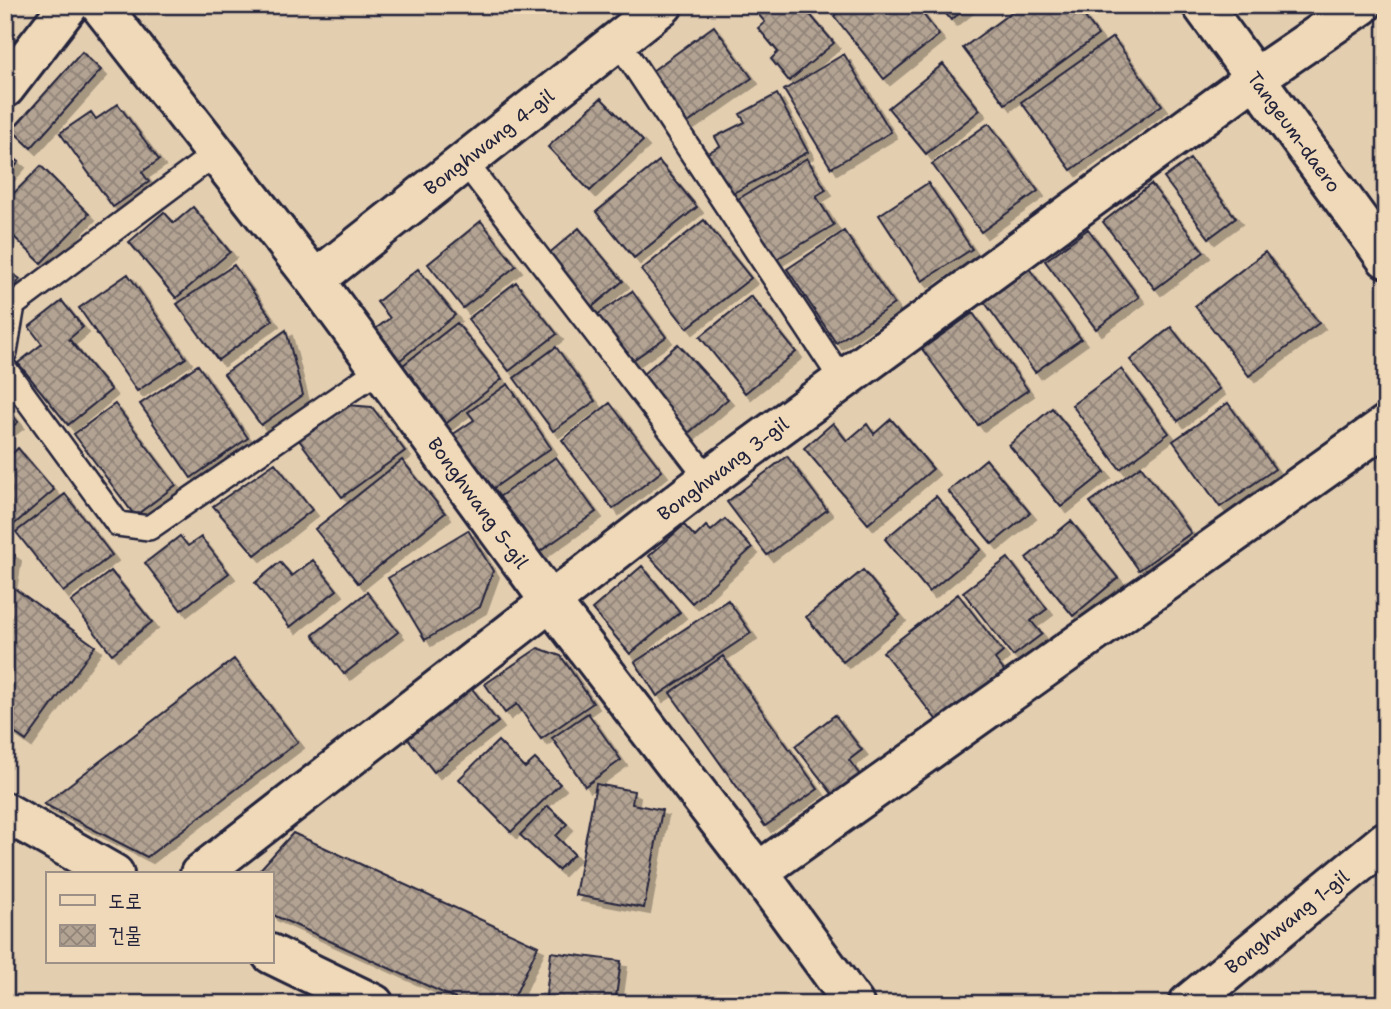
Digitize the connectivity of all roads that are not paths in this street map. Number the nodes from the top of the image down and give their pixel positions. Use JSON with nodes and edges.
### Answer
{"nodes":[{"id":1,"x":69,"y":5,"type":"edge"},
{"id":2,"x":100,"y":5,"type":"edge"},
{"id":3,"x":663,"y":5,"type":"edge"},
{"id":4,"x":1202,"y":5,"type":"edge"},
{"id":5,"x":1362,"y":5,"type":"edge"},
{"id":6,"x":618,"y":41,"type":"junction"},
{"id":7,"x":1255,"y":78,"type":"junction"},
{"id":8,"x":5,"y":88,"type":"edge"},
{"id":9,"x":215,"y":154,"type":"junction"},
{"id":10,"x":465,"y":162,"type":"junction"},
{"id":11,"x":1386,"y":258,"type":"edge"},
{"id":12,"x":316,"y":280,"type":"junction"},
{"id":13,"x":5,"y":352,"type":"edge"},
{"id":14,"x":5,"y":369,"type":"edge"},
{"id":15,"x":380,"y":369,"type":"junction"},
{"id":16,"x":842,"y":380,"type":"junction"},
{"id":17,"x":1386,"y":425,"type":"edge"},
{"id":18,"x":708,"y":479,"type":"junction"},
{"id":19,"x":550,"y":601,"type":"junction"},
{"id":20,"x":5,"y":812,"type":"edge"},
{"id":21,"x":1386,"y":841,"type":"edge"},
{"id":22,"x":110,"y":872,"type":"edge"},
{"id":23,"x":204,"y":872,"type":"edge"},
{"id":24,"x":758,"y":872,"type":"junction"},
{"id":25,"x":273,"y":955,"type":"edge"},
{"id":26,"x":374,"y":1004,"type":"edge"},
{"id":27,"x":854,"y":1004,"type":"edge"},
{"id":28,"x":1188,"y":1004,"type":"edge"}],
"edges":[{"from":1,"to":8,"type":"street"},
{"from":2,"to":9,"type":"street","name":"Bonghwang 5-gil"},
{"from":3,"to":6,"type":"street","name":"Bonghwang 4-gil"},
{"from":4,"to":7,"type":"street","name":"Tangeum-daero"},
{"from":5,"to":7,"type":"street","name":"Bonghwang 3-gil"},
{"from":6,"to":10,"type":"street","name":"Bonghwang 4-gil"},
{"from":6,"to":16,"type":"lane"},
{"from":7,"to":11,"type":"street","name":"Tangeum-daero"},
{"from":7,"to":16,"type":"street","name":"Bonghwang 3-gil"},
{"from":9,"to":12,"type":"street","name":"Bonghwang 5-gil"},
{"from":9,"to":13,"type":"lane"},
{"from":10,"to":12,"type":"street","name":"Bonghwang 4-gil"},
{"from":10,"to":18,"type":"lane"},
{"from":12,"to":15,"type":"street","name":"Bonghwang 5-gil"},
{"from":14,"to":15,"type":"lane"},
{"from":15,"to":19,"type":"street","name":"Bonghwang 5-gil"},
{"from":16,"to":18,"type":"street","name":"Bonghwang 3-gil"},
{"from":17,"to":24,"type":"street"},
{"from":18,"to":19,"type":"street","name":"Bonghwang 3-gil"},
{"from":19,"to":23,"type":"street","name":"Bonghwang 3-gil"},
{"from":19,"to":24,"type":"street","name":"Bonghwang 5-gil"},
{"from":20,"to":22,"type":"street"},
{"from":21,"to":28,"type":"street","name":"Bonghwang 1-gil"},
{"from":24,"to":27,"type":"street","name":"Bonghwang 5-gil"},
{"from":25,"to":26,"type":"street"}]}
